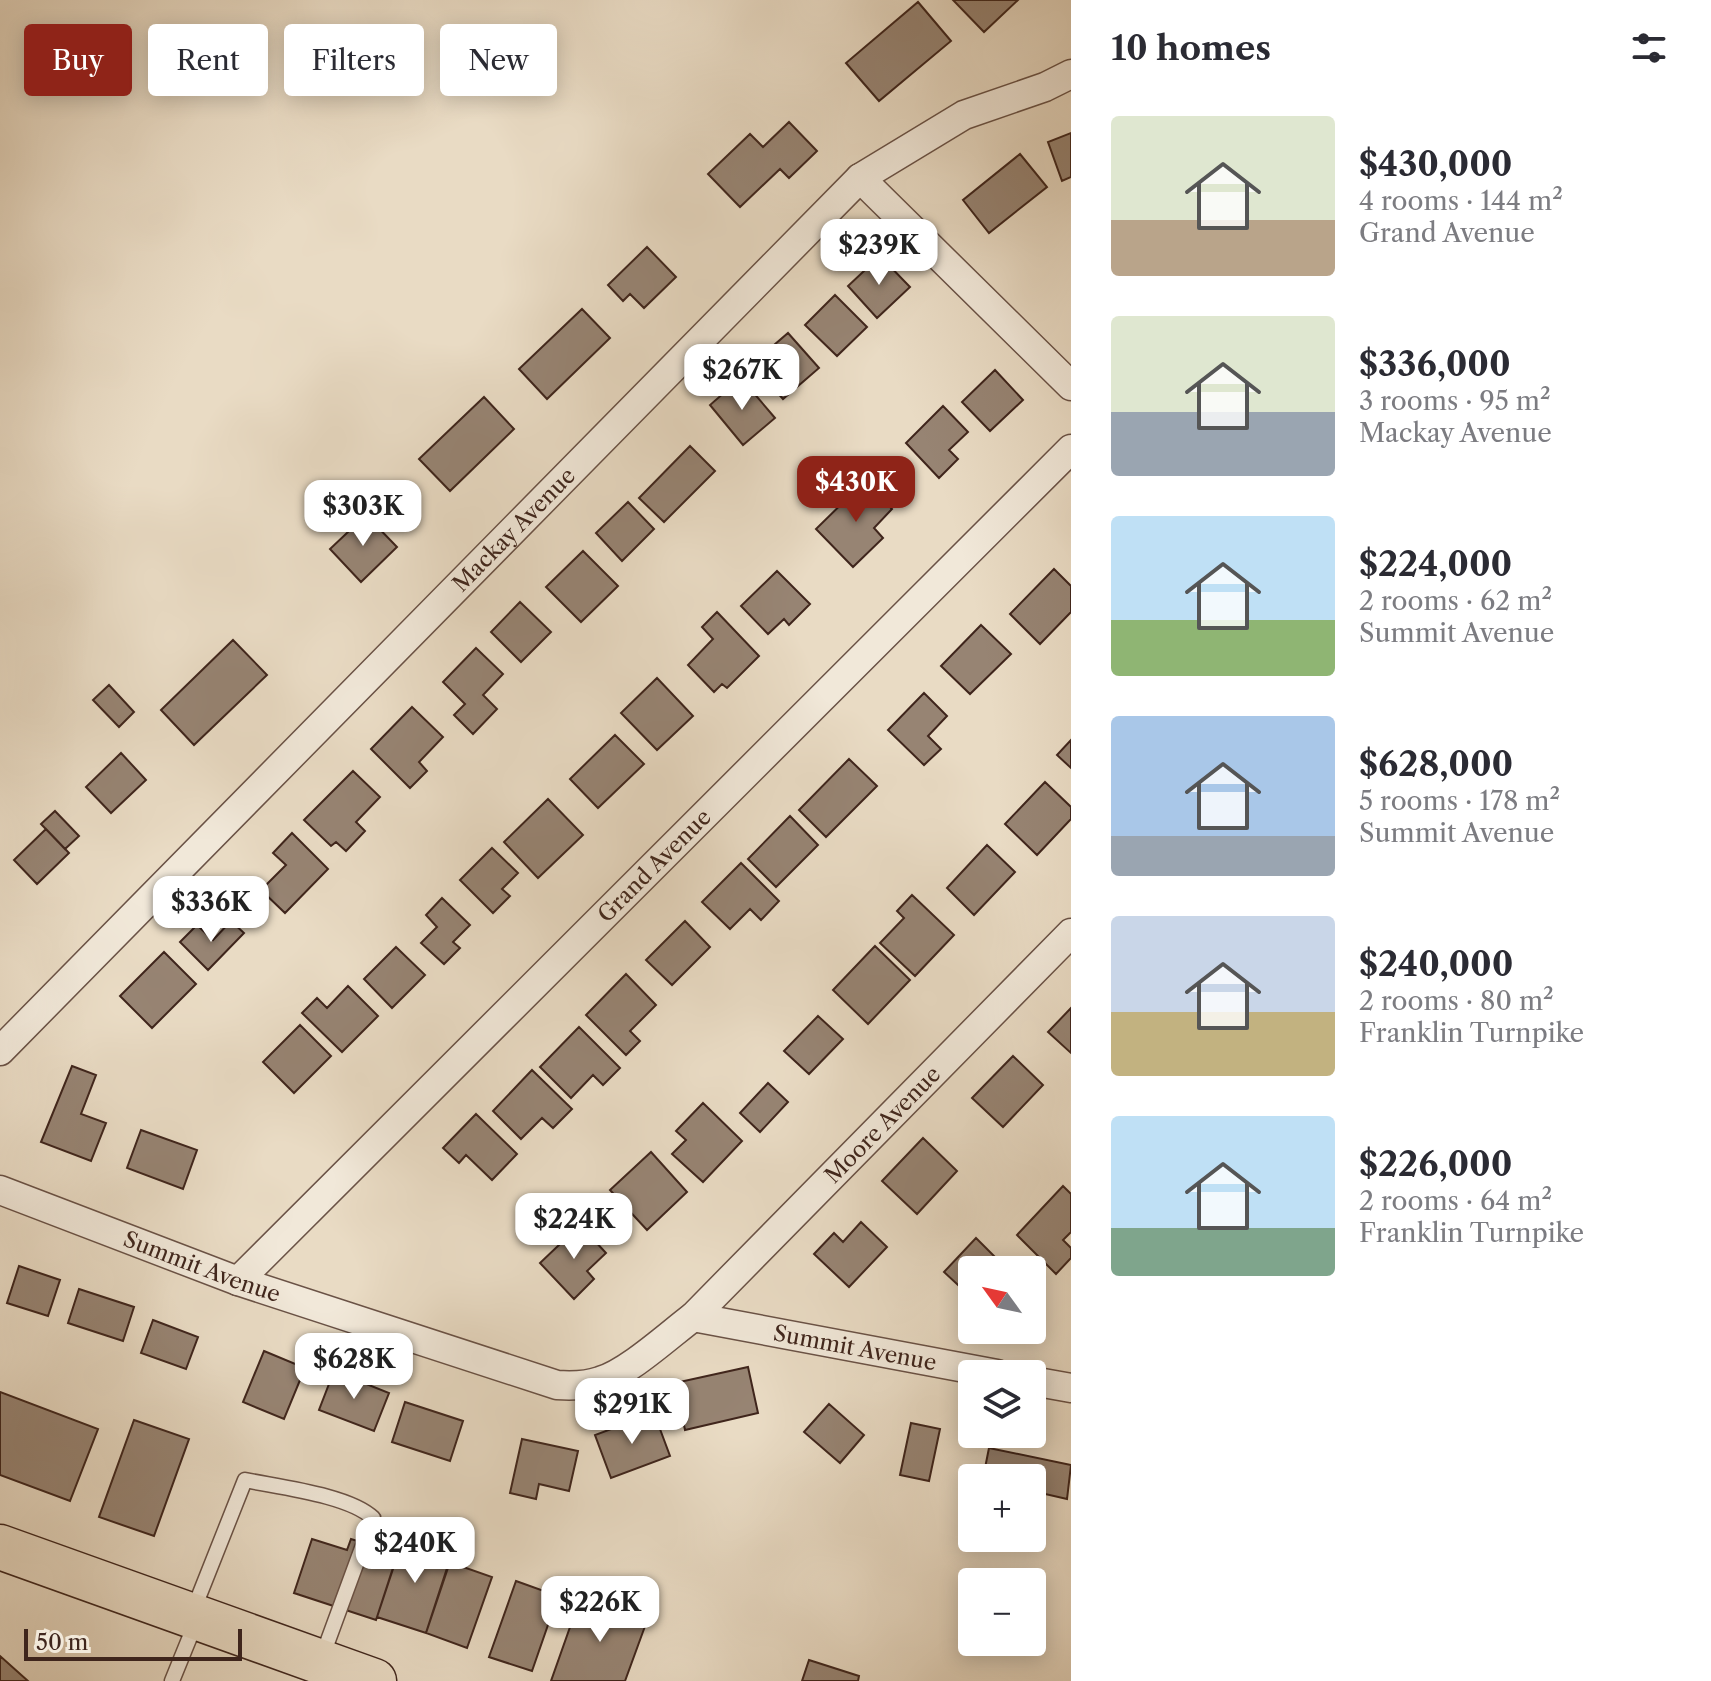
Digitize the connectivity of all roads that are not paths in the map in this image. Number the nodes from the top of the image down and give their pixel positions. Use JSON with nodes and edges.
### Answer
{"nodes":[{"id":1,"x":1071,"y":74,"type":"edge"},
{"id":2,"x":860,"y":178,"type":"junction"},
{"id":3,"x":1071,"y":386,"type":"edge"},
{"id":4,"x":1071,"y":449,"type":"edge"},
{"id":5,"x":1071,"y":933,"type":"edge"},
{"id":6,"x":0,"y":1051,"type":"edge"},
{"id":7,"x":0,"y":1190,"type":"edge"},
{"id":8,"x":238,"y":1281,"type":"junction"},
{"id":9,"x":693,"y":1317,"type":"junction"},
{"id":10,"x":958,"y":1367,"type":"edge"},
{"id":11,"x":1046,"y":1384,"type":"edge"},
{"id":12,"x":1071,"y":1388,"type":"edge"},
{"id":13,"x":0,"y":1547,"type":"edge"},
{"id":14,"x":194,"y":1616,"type":"junction"},
{"id":15,"x":321,"y":1662,"type":"junction"},
{"id":16,"x":172,"y":1681,"type":"edge"},
{"id":17,"x":374,"y":1681,"type":"edge"}],
"edges":[{"from":1,"to":2,"type":"street","name":"Mackay Avenue"},
{"from":2,"to":3,"type":"street"},
{"from":2,"to":6,"type":"street","name":"Mackay Avenue"},
{"from":4,"to":8,"type":"street","name":"Grand Avenue"},
{"from":5,"to":9,"type":"street","name":"Moore Avenue"},
{"from":7,"to":8,"type":"street","name":"Summit Avenue"},
{"from":8,"to":9,"type":"street","name":"Summit Avenue"},
{"from":9,"to":10,"type":"street","name":"Summit Avenue"},
{"from":11,"to":12,"type":"street"},
{"from":13,"to":14,"type":"main road"},
{"from":14,"to":15,"type":"main road"},
{"from":14,"to":15,"type":"lane"},
{"from":14,"to":16,"type":"lane"},
{"from":15,"to":17,"type":"main road"}]}
